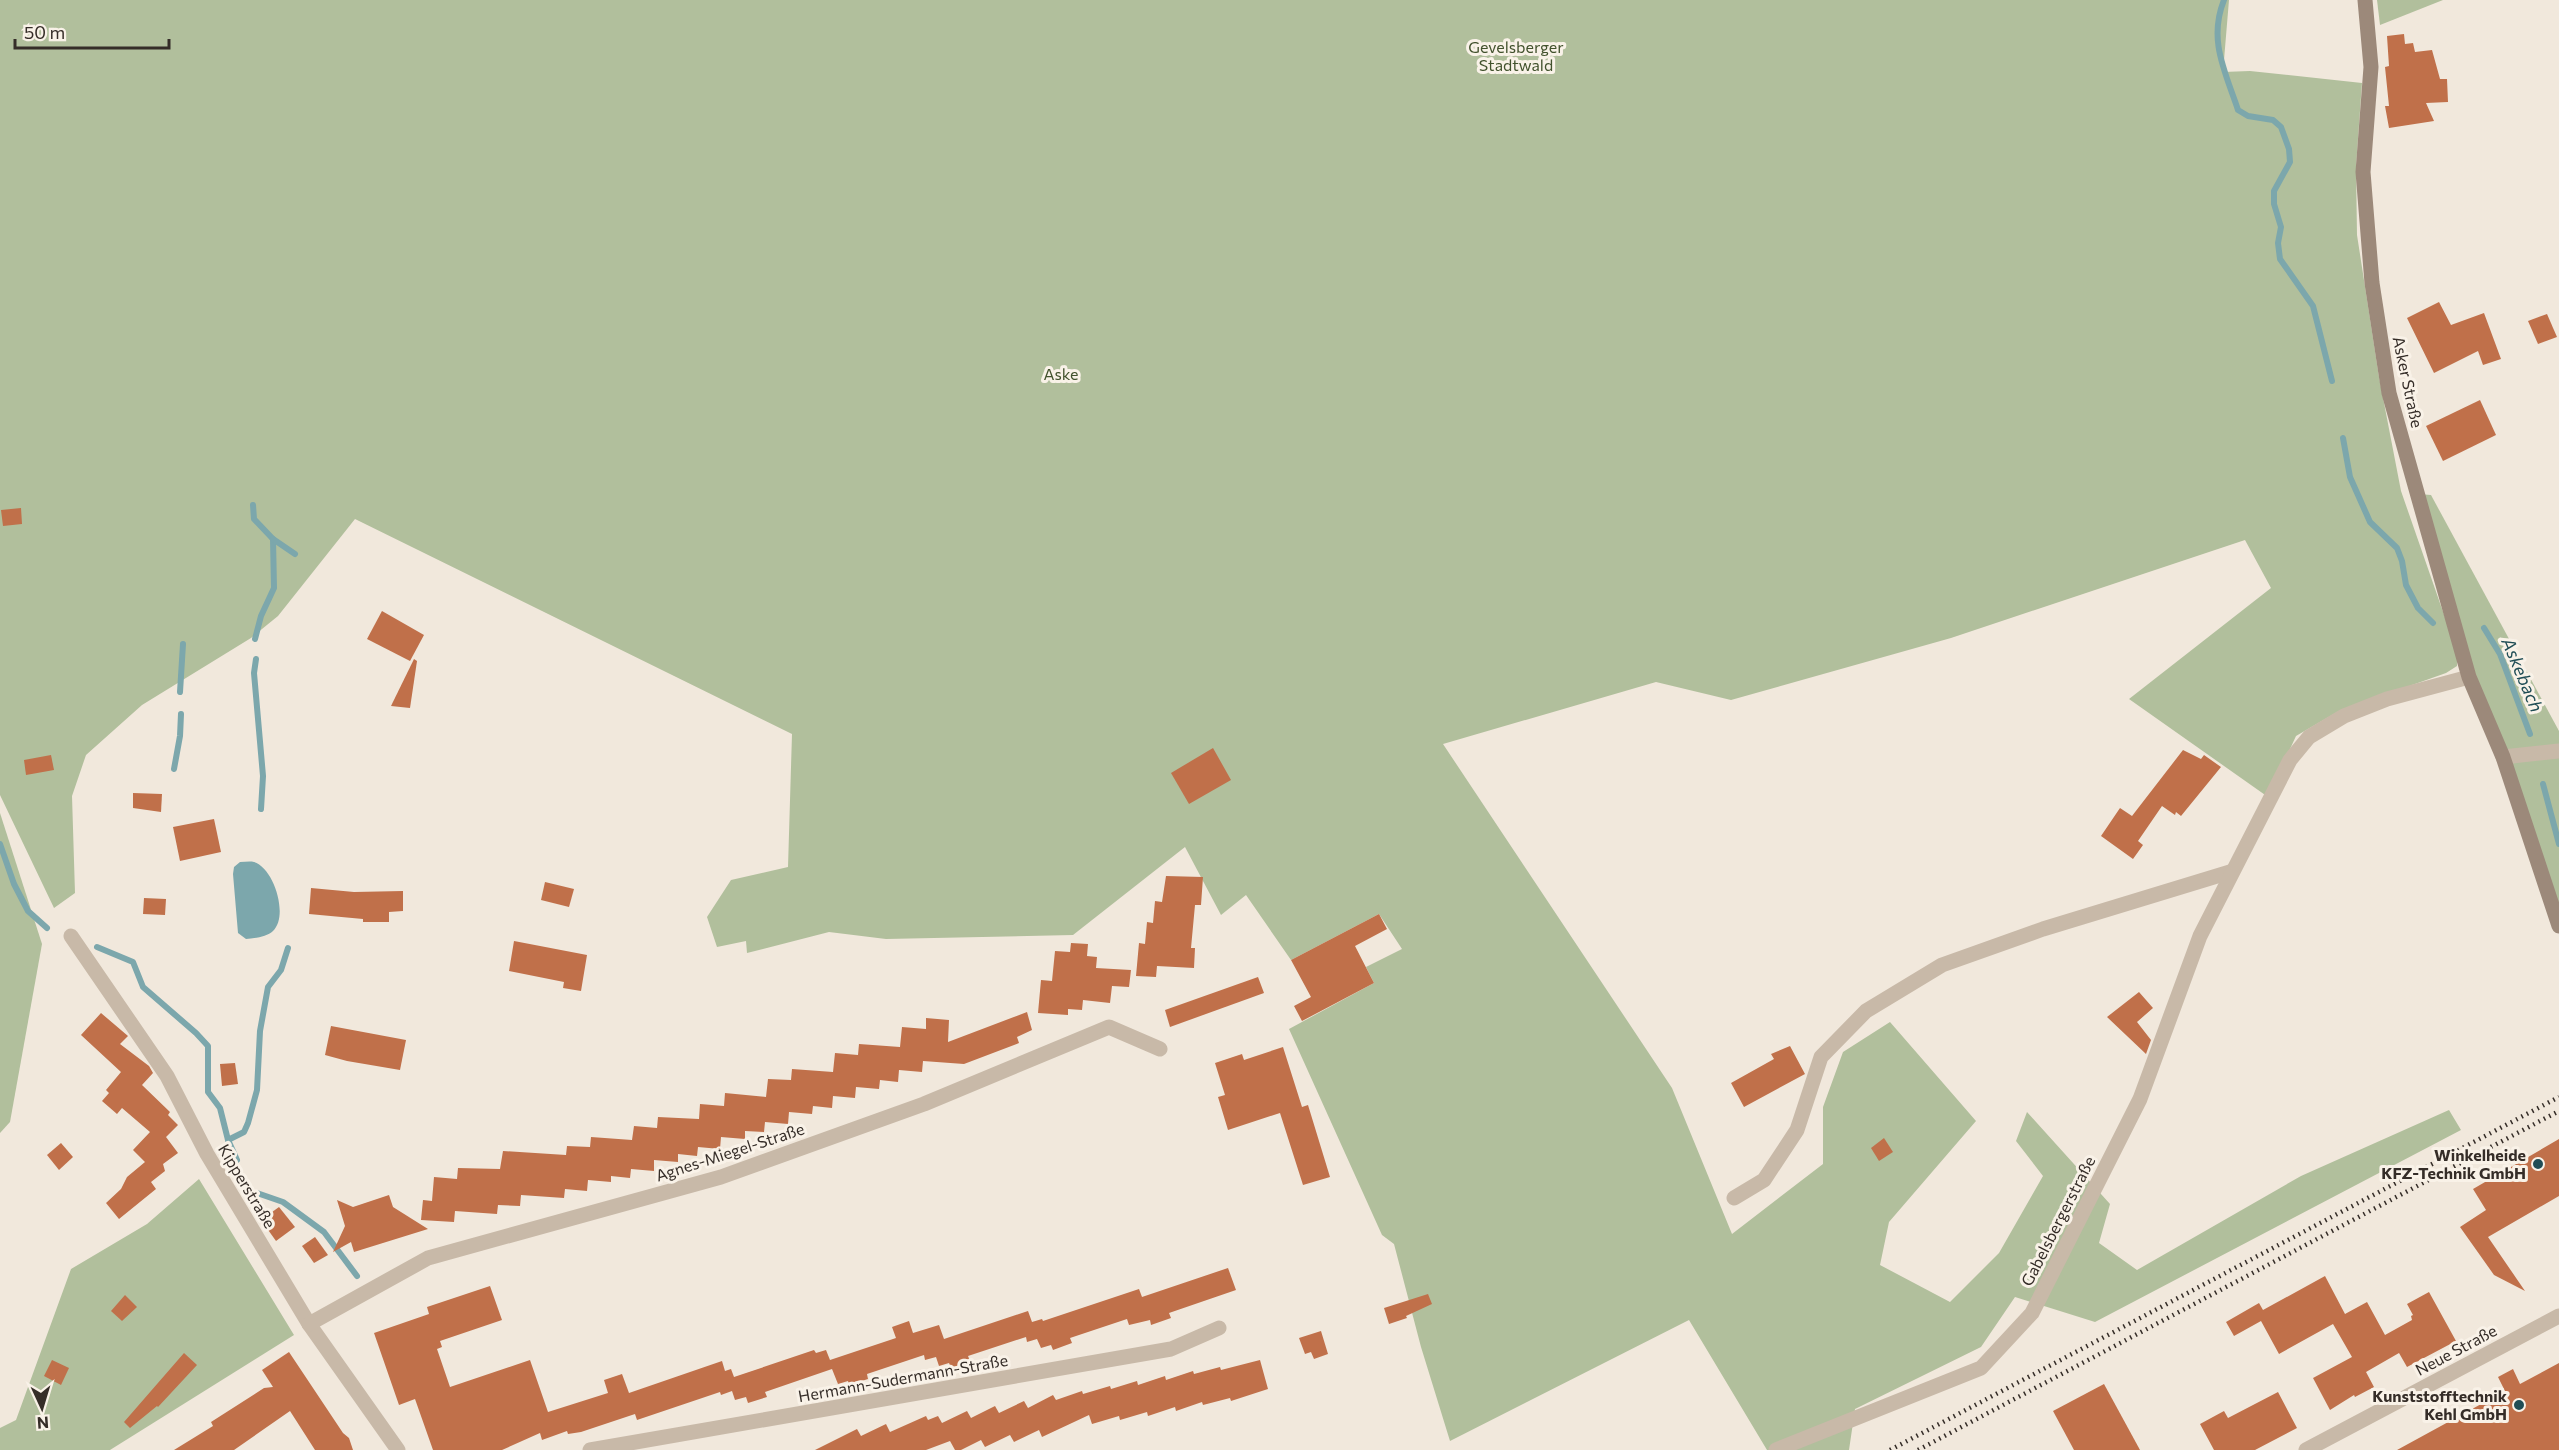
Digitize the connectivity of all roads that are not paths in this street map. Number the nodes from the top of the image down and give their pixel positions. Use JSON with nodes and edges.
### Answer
{"nodes":[{"id":1,"x":2365,"y":0,"type":"edge"},
{"id":2,"x":2469,"y":677,"type":"junction"},
{"id":3,"x":2559,"y":751,"type":"edge"},
{"id":4,"x":2503,"y":757,"type":"junction"},
{"id":5,"x":2230,"y":872,"type":"junction"},
{"id":6,"x":2559,"y":927,"type":"edge"},
{"id":7,"x":71,"y":936,"type":"dead end"},
{"id":8,"x":1161,"y":1049,"type":"dead end"},
{"id":9,"x":1734,"y":1198,"type":"dead end"},
{"id":10,"x":2559,"y":1316,"type":"edge"},
{"id":11,"x":309,"y":1324,"type":"junction"},
{"id":12,"x":1219,"y":1328,"type":"dead end"},
{"id":13,"x":398,"y":1450,"type":"edge"},
{"id":14,"x":590,"y":1450,"type":"edge"},
{"id":15,"x":1776,"y":1450,"type":"edge"},
{"id":16,"x":2306,"y":1450,"type":"edge"}],
"edges":[{"from":1,"to":2,"type":"street","name":"Asker Straße"},
{"from":2,"to":4,"type":"street","name":"Asker Straße"},
{"from":2,"to":5,"type":"street","name":"Gabelsbergerstraße"},
{"from":3,"to":4,"type":"street"},
{"from":4,"to":6,"type":"street","name":"Asker Straße"},
{"from":5,"to":9,"type":"street"},
{"from":5,"to":15,"type":"street","name":"Gabelsbergerstraße"},
{"from":7,"to":11,"type":"street","name":"Kipperstraße"},
{"from":8,"to":11,"type":"street","name":"Agnes-Miegel-Straße"},
{"from":10,"to":16,"type":"street","name":"Neue Straße"},
{"from":11,"to":13,"type":"street","name":"Kipperstraße"},
{"from":12,"to":14,"type":"street","name":"Hermann-Sudermann-Straße"}]}
